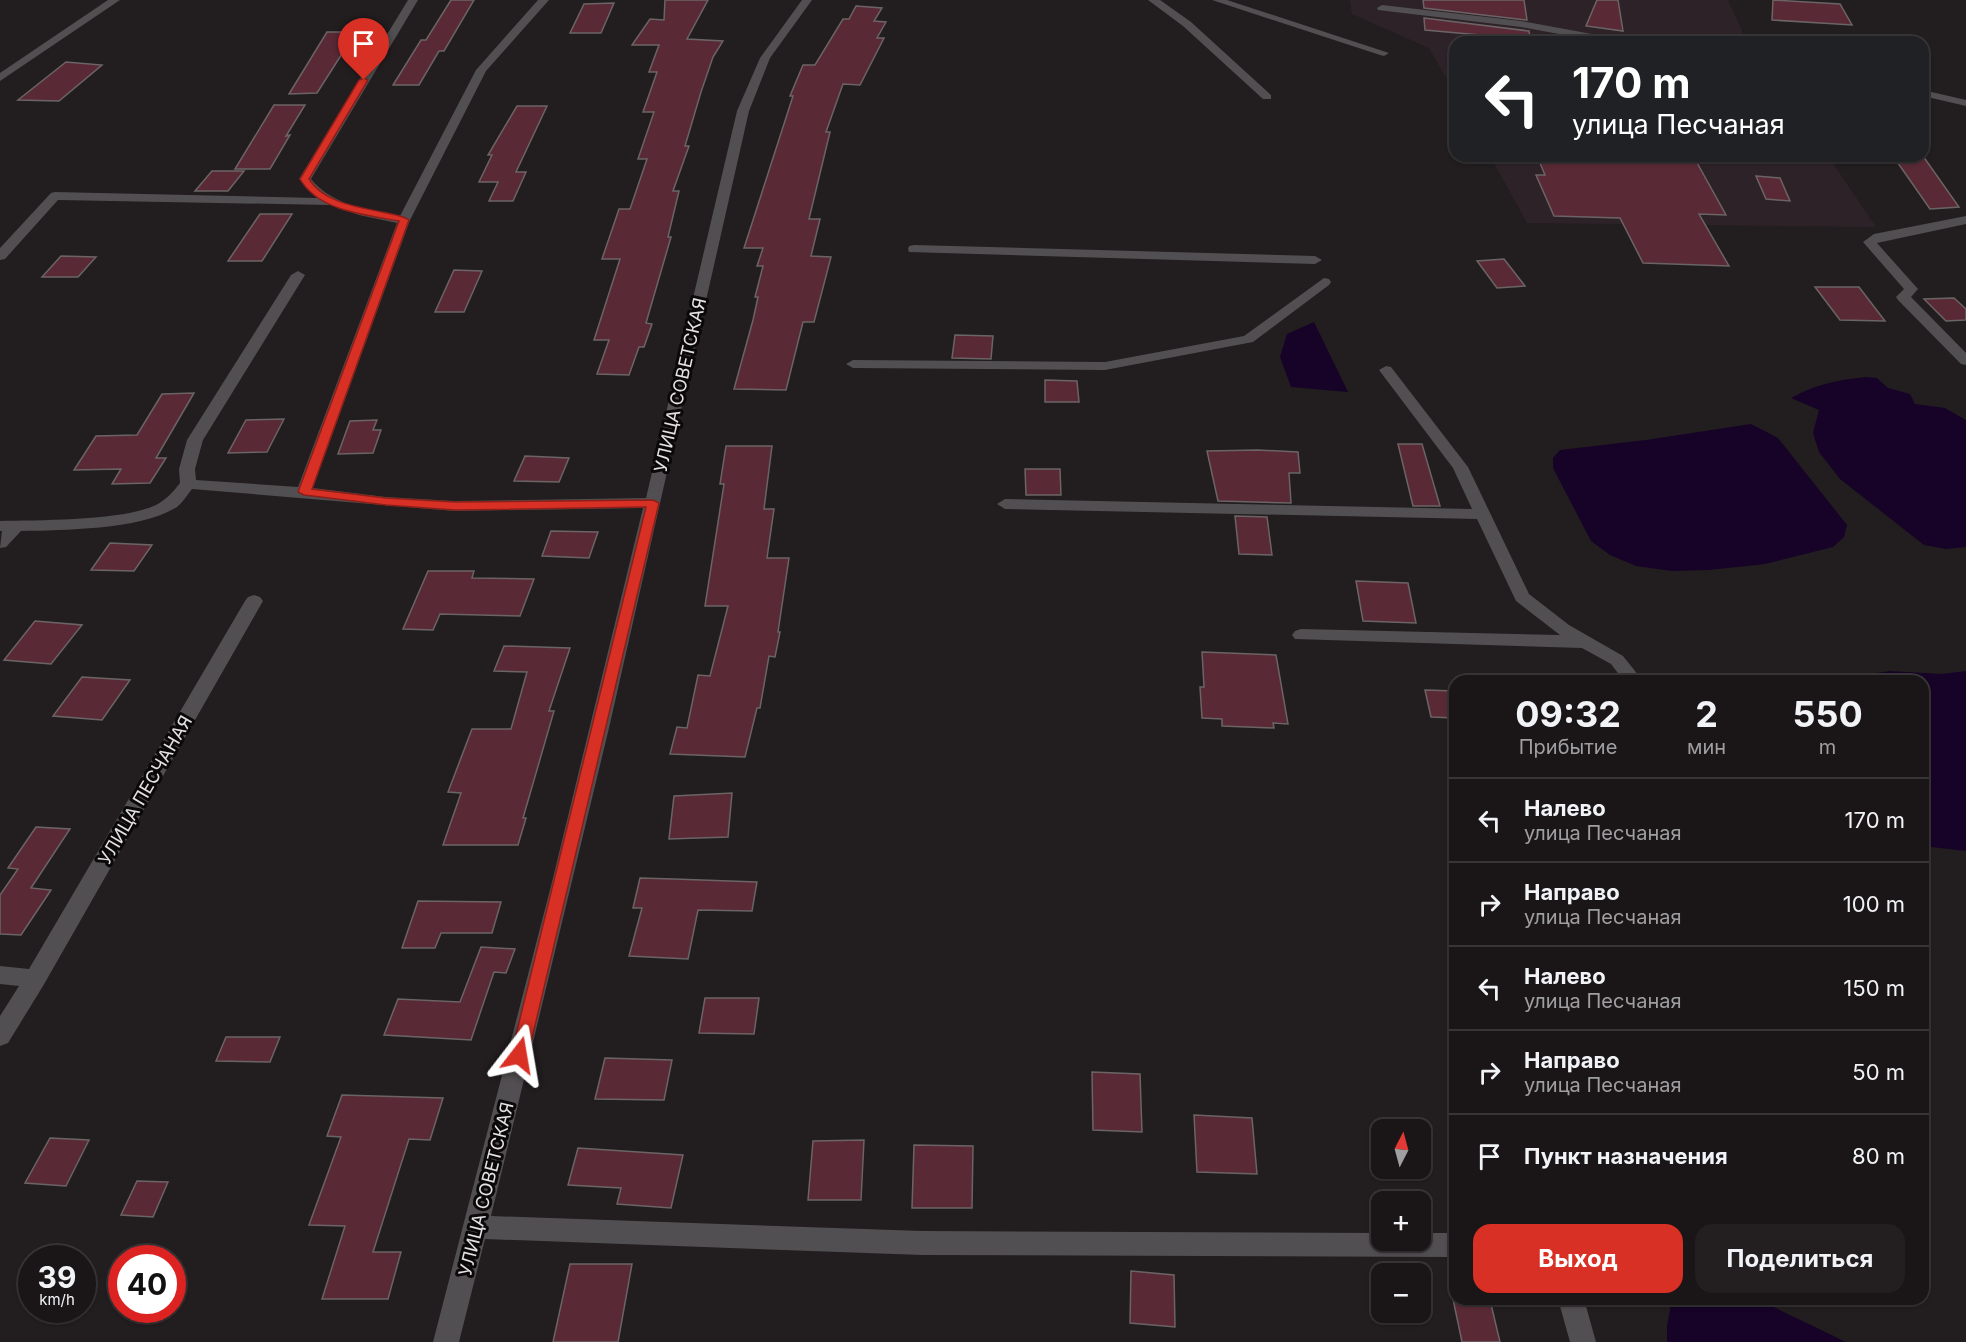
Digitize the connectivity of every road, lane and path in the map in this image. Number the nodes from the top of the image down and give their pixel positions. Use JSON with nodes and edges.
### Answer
{"nodes":[{"id":1,"x":115,"y":0,"type":"edge"},
{"id":2,"x":413,"y":0,"type":"edge"},
{"id":3,"x":544,"y":0,"type":"edge"},
{"id":4,"x":807,"y":0,"type":"edge"},
{"id":5,"x":1153,"y":0,"type":"edge"},
{"id":6,"x":1217,"y":0,"type":"edge"},
{"id":7,"x":1382,"y":8,"type":"dead end"},
{"id":8,"x":1586,"y":36,"type":"edge"},
{"id":9,"x":1384,"y":53,"type":"dead end"},
{"id":10,"x":1,"y":77,"type":"edge"},
{"id":11,"x":1929,"y":94,"type":"edge"},
{"id":12,"x":1267,"y":97,"type":"dead end"},
{"id":13,"x":1966,"y":103,"type":"edge"},
{"id":14,"x":339,"y":203,"type":"junction"},
{"id":15,"x":404,"y":220,"type":"junction"},
{"id":16,"x":1966,"y":220,"type":"edge"},
{"id":17,"x":914,"y":249,"type":"dead end"},
{"id":18,"x":0,"y":256,"type":"edge"},
{"id":19,"x":1315,"y":260,"type":"dead end"},
{"id":20,"x":298,"y":275,"type":"dead end"},
{"id":21,"x":1324,"y":282,"type":"dead end"},
{"id":22,"x":1966,"y":361,"type":"edge"},
{"id":23,"x":854,"y":364,"type":"dead end"},
{"id":24,"x":1386,"y":370,"type":"dead end"},
{"id":25,"x":188,"y":484,"type":"junction"},
{"id":26,"x":304,"y":492,"type":"junction"},
{"id":27,"x":653,"y":503,"type":"junction"},
{"id":28,"x":1005,"y":504,"type":"dead end"},
{"id":29,"x":1482,"y":514,"type":"junction"},
{"id":30,"x":8,"y":526,"type":"edge"},
{"id":31,"x":0,"y":543,"type":"edge"},
{"id":32,"x":254,"y":601,"type":"dead end"},
{"id":33,"x":1301,"y":635,"type":"dead end"},
{"id":34,"x":1585,"y":642,"type":"junction"},
{"id":35,"x":1629,"y":675,"type":"edge"},
{"id":36,"x":0,"y":975,"type":"edge"},
{"id":37,"x":35,"y":979,"type":"junction"},
{"id":38,"x":0,"y":1036,"type":"edge"},
{"id":39,"x":476,"y":1227,"type":"junction"},
{"id":40,"x":1449,"y":1245,"type":"edge"},
{"id":41,"x":1574,"y":1305,"type":"edge"},
{"id":42,"x":446,"y":1342,"type":"edge"},
{"id":43,"x":1583,"y":1342,"type":"edge"}],
"edges":[{"from":1,"to":10,"type":"street"},
{"from":2,"to":14,"type":"street"},
{"from":3,"to":15,"type":"street"},
{"from":4,"to":27,"type":"street","name":"УЛИЦА СОВЕТСКАЯ"},
{"from":5,"to":12,"type":"street"},
{"from":6,"to":9,"type":"street"},
{"from":7,"to":8,"type":"street"},
{"from":11,"to":13,"type":"street"},
{"from":14,"to":15,"type":"street"},
{"from":14,"to":18,"type":"street"},
{"from":15,"to":26,"type":"street"},
{"from":16,"to":22,"type":"street"},
{"from":17,"to":19,"type":"street"},
{"from":20,"to":25,"type":"street"},
{"from":21,"to":23,"type":"street"},
{"from":24,"to":29,"type":"street"},
{"from":25,"to":26,"type":"street"},
{"from":25,"to":30,"type":"street"},
{"from":26,"to":27,"type":"street"},
{"from":27,"to":39,"type":"street","name":"УЛИЦА СОВЕТСКАЯ"},
{"from":28,"to":29,"type":"street"},
{"from":29,"to":34,"type":"street"},
{"from":30,"to":31,"type":"street"},
{"from":32,"to":37,"type":"street","name":"УЛИЦА ПЕСЧАНАЯ"},
{"from":33,"to":34,"type":"street"},
{"from":34,"to":35,"type":"street"},
{"from":36,"to":37,"type":"street"},
{"from":37,"to":38,"type":"street","name":"УЛИЦА ПЕСЧАНАЯ"},
{"from":39,"to":40,"type":"street"},
{"from":39,"to":42,"type":"street","name":"УЛИЦА СОВЕТСКАЯ"},
{"from":41,"to":43,"type":"street"}]}
